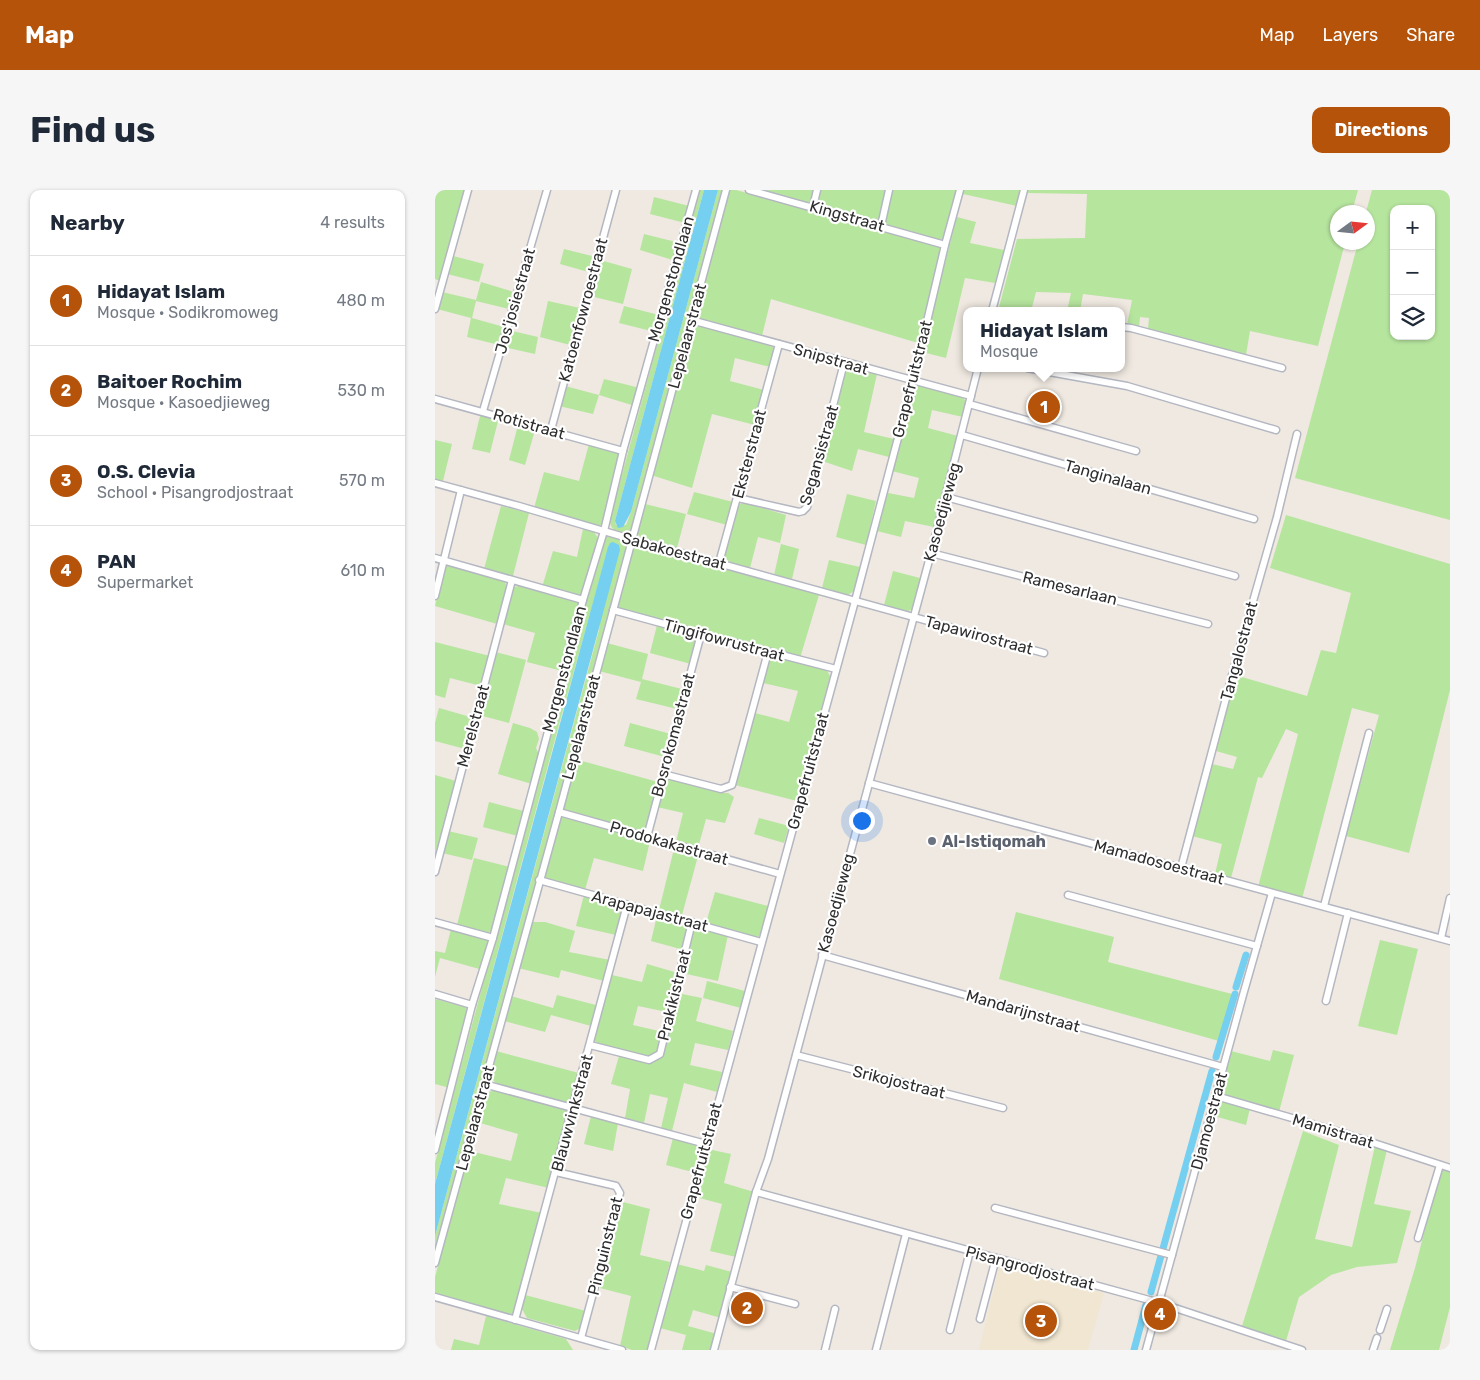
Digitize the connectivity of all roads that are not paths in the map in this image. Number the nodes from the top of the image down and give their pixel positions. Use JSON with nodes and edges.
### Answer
{"nodes":[{"id":1,"x":468,"y":190,"type":"edge"},
{"id":2,"x":547,"y":190,"type":"edge"},
{"id":3,"x":616,"y":190,"type":"edge"},
{"id":4,"x":696,"y":190,"type":"edge"},
{"id":5,"x":726,"y":190,"type":"edge"},
{"id":6,"x":749,"y":190,"type":"edge"},
{"id":7,"x":817,"y":190,"type":"edge"},
{"id":8,"x":889,"y":190,"type":"edge"},
{"id":9,"x":960,"y":190,"type":"edge"},
{"id":10,"x":1024,"y":190,"type":"edge"},
{"id":11,"x":813,"y":207,"type":"junction"},
{"id":12,"x":881,"y":226,"type":"junction"},
{"id":13,"x":945,"y":245,"type":"junction"},
{"id":14,"x":993,"y":307,"type":"edge"},
{"id":15,"x":435,"y":309,"type":"edge"},
{"id":16,"x":691,"y":320,"type":"junction"},
{"id":17,"x":1125,"y":327,"type":"edge"},
{"id":18,"x":779,"y":344,"type":"junction"},
{"id":19,"x":844,"y":362,"type":"junction"},
{"id":20,"x":1282,"y":368,"type":"dead end"},
{"id":21,"x":977,"y":372,"type":"edge"},
{"id":22,"x":1049,"y":372,"type":"edge"},
{"id":23,"x":913,"y":381,"type":"junction"},
{"id":24,"x":971,"y":396,"type":"junction"},
{"id":25,"x":435,"y":399,"type":"edge"},
{"id":26,"x":969,"y":404,"type":"junction"},
{"id":27,"x":483,"y":411,"type":"junction"},
{"id":28,"x":551,"y":430,"type":"junction"},
{"id":29,"x":1276,"y":430,"type":"dead end"},
{"id":30,"x":1297,"y":434,"type":"dead end"},
{"id":31,"x":962,"y":435,"type":"junction"},
{"id":32,"x":623,"y":451,"type":"junction"},
{"id":33,"x":1136,"y":451,"type":"dead end"},
{"id":34,"x":435,"y":483,"type":"edge"},
{"id":35,"x":461,"y":490,"type":"junction"},
{"id":36,"x":946,"y":497,"type":"junction"},
{"id":37,"x":738,"y":498,"type":"junction"},
{"id":38,"x":1254,"y":519,"type":"dead end"},
{"id":39,"x":604,"y":531,"type":"junction"},
{"id":40,"x":631,"y":539,"type":"junction"},
{"id":41,"x":931,"y":553,"type":"junction"},
{"id":42,"x":435,"y":558,"type":"edge"},
{"id":43,"x":444,"y":560,"type":"junction"},
{"id":44,"x":719,"y":563,"type":"junction"},
{"id":45,"x":1235,"y":576,"type":"dead end"},
{"id":46,"x":512,"y":580,"type":"junction"},
{"id":47,"x":435,"y":596,"type":"edge"},
{"id":48,"x":583,"y":600,"type":"junction"},
{"id":49,"x":855,"y":601,"type":"junction"},
{"id":50,"x":613,"y":610,"type":"junction"},
{"id":51,"x":914,"y":618,"type":"junction"},
{"id":52,"x":1208,"y":624,"type":"dead end"},
{"id":53,"x":701,"y":634,"type":"junction"},
{"id":54,"x":768,"y":652,"type":"junction"},
{"id":55,"x":1044,"y":653,"type":"dead end"},
{"id":56,"x":836,"y":669,"type":"junction"},
{"id":57,"x":1369,"y":733,"type":"dead end"},
{"id":58,"x":663,"y":774,"type":"junction"},
{"id":59,"x":869,"y":783,"type":"junction"},
{"id":60,"x":559,"y":812,"type":"junction"},
{"id":61,"x":647,"y":837,"type":"junction"},
{"id":62,"x":1181,"y":868,"type":"junction"},
{"id":63,"x":435,"y":872,"type":"edge"},
{"id":64,"x":780,"y":874,"type":"junction"},
{"id":65,"x":539,"y":880,"type":"junction"},
{"id":66,"x":1272,"y":893,"type":"junction"},
{"id":67,"x":1068,"y":895,"type":"dead end"},
{"id":68,"x":1450,"y":898,"type":"edge"},
{"id":69,"x":627,"y":905,"type":"junction"},
{"id":70,"x":1324,"y":906,"type":"junction"},
{"id":71,"x":1348,"y":913,"type":"junction"},
{"id":72,"x":435,"y":922,"type":"edge"},
{"id":73,"x":692,"y":922,"type":"junction"},
{"id":74,"x":493,"y":938,"type":"junction"},
{"id":75,"x":1441,"y":938,"type":"junction"},
{"id":76,"x":1450,"y":940,"type":"edge"},
{"id":77,"x":761,"y":942,"type":"junction"},
{"id":78,"x":1257,"y":946,"type":"junction"},
{"id":79,"x":822,"y":955,"type":"junction"},
{"id":80,"x":435,"y":994,"type":"edge"},
{"id":81,"x":1326,"y":1002,"type":"dead end"},
{"id":82,"x":473,"y":1005,"type":"junction"},
{"id":83,"x":590,"y":1045,"type":"junction"},
{"id":84,"x":796,"y":1055,"type":"junction"},
{"id":85,"x":1223,"y":1067,"type":"junction"},
{"id":86,"x":484,"y":1084,"type":"junction"},
{"id":87,"x":1216,"y":1096,"type":"junction"},
{"id":88,"x":573,"y":1107,"type":"junction"},
{"id":89,"x":1003,"y":1108,"type":"dead end"},
{"id":90,"x":706,"y":1144,"type":"junction"},
{"id":91,"x":435,"y":1150,"type":"edge"},
{"id":92,"x":1439,"y":1165,"type":"junction"},
{"id":93,"x":1450,"y":1168,"type":"edge"},
{"id":94,"x":557,"y":1172,"type":"junction"},
{"id":95,"x":756,"y":1192,"type":"junction"},
{"id":96,"x":995,"y":1208,"type":"dead end"},
{"id":97,"x":906,"y":1234,"type":"junction"},
{"id":98,"x":1418,"y":1238,"type":"dead end"},
{"id":99,"x":970,"y":1251,"type":"junction"},
{"id":100,"x":1169,"y":1254,"type":"junction"},
{"id":101,"x":996,"y":1258,"type":"junction"},
{"id":102,"x":435,"y":1263,"type":"edge"},
{"id":103,"x":730,"y":1286,"type":"junction"},
{"id":104,"x":435,"y":1297,"type":"edge"},
{"id":105,"x":1160,"y":1303,"type":"junction"},
{"id":106,"x":795,"y":1304,"type":"dead end"},
{"id":107,"x":835,"y":1309,"type":"dead end"},
{"id":108,"x":1387,"y":1309,"type":"dead end"},
{"id":109,"x":980,"y":1319,"type":"dead end"},
{"id":110,"x":515,"y":1320,"type":"junction"},
{"id":111,"x":950,"y":1330,"type":"dead end"},
{"id":112,"x":1380,"y":1330,"type":"dead end"},
{"id":113,"x":581,"y":1338,"type":"junction"},
{"id":114,"x":1377,"y":1338,"type":"dead end"},
{"id":115,"x":621,"y":1350,"type":"edge"},
{"id":116,"x":651,"y":1350,"type":"edge"},
{"id":117,"x":714,"y":1350,"type":"edge"},
{"id":118,"x":825,"y":1350,"type":"edge"},
{"id":119,"x":876,"y":1350,"type":"edge"},
{"id":120,"x":1147,"y":1350,"type":"edge"},
{"id":121,"x":1302,"y":1350,"type":"edge"},
{"id":122,"x":1373,"y":1350,"type":"edge"}],
"edges":[{"from":1,"to":15,"type":"street"},
{"from":2,"to":27,"type":"street","name":"Jos'josiestraat"},
{"from":3,"to":28,"type":"street","name":"Katoenfowroestraat"},
{"from":4,"to":32,"type":"street","name":"Morgenstondlaan"},
{"from":5,"to":16,"type":"street","name":"Lepelaarstraat"},
{"from":6,"to":11,"type":"street","name":"Kingstraat"},
{"from":7,"to":11,"type":"street"},
{"from":8,"to":12,"type":"street"},
{"from":9,"to":13,"type":"street","name":"Grapefruitstraat"},
{"from":10,"to":14,"type":"street"},
{"from":11,"to":12,"type":"street","name":"Kingstraat"},
{"from":12,"to":13,"type":"street","name":"Kingstraat"},
{"from":13,"to":23,"type":"street","name":"Grapefruitstraat"},
{"from":16,"to":18,"type":"street","name":"Snipstraat"},
{"from":16,"to":40,"type":"street","name":"Lepelaarstraat"},
{"from":17,"to":20,"type":"street"},
{"from":18,"to":19,"type":"street","name":"Snipstraat"},
{"from":18,"to":37,"type":"street","name":"Eksterstraat"},
{"from":19,"to":23,"type":"street","name":"Snipstraat"},
{"from":19,"to":37,"type":"street","name":"Segansistraat"},
{"from":21,"to":24,"type":"street","name":"Kasoedjieweg"},
{"from":22,"to":29,"type":"street"},
{"from":23,"to":24,"type":"street","name":"Snipstraat"},
{"from":23,"to":49,"type":"street","name":"Grapefruitstraat"},
{"from":24,"to":26,"type":"street","name":"Kasoedjieweg"},
{"from":25,"to":27,"type":"street","name":"Rotistraat"},
{"from":26,"to":31,"type":"street","name":"Kasoedjieweg"},
{"from":26,"to":33,"type":"street"},
{"from":27,"to":28,"type":"street","name":"Rotistraat"},
{"from":28,"to":32,"type":"street","name":"Rotistraat"},
{"from":30,"to":62,"type":"street","name":"Tangalostraat"},
{"from":31,"to":36,"type":"street","name":"Kasoedjieweg"},
{"from":31,"to":38,"type":"street","name":"Tanginalaan"},
{"from":32,"to":39,"type":"street","name":"Morgenstondlaan"},
{"from":34,"to":35,"type":"street","name":"Sabakoestraat"},
{"from":35,"to":39,"type":"street","name":"Sabakoestraat"},
{"from":35,"to":43,"type":"street"},
{"from":36,"to":41,"type":"street","name":"Kasoedjieweg"},
{"from":36,"to":45,"type":"street"},
{"from":37,"to":44,"type":"street","name":"Eksterstraat"},
{"from":39,"to":40,"type":"street","name":"Sabakoestraat"},
{"from":39,"to":48,"type":"street","name":"Morgenstondlaan"},
{"from":40,"to":44,"type":"street","name":"Sabakoestraat"},
{"from":40,"to":50,"type":"street","name":"Lepelaarstraat"},
{"from":41,"to":51,"type":"street","name":"Kasoedjieweg"},
{"from":41,"to":52,"type":"street","name":"Ramesarlaan"},
{"from":42,"to":43,"type":"street"},
{"from":43,"to":46,"type":"street"},
{"from":43,"to":47,"type":"street"},
{"from":44,"to":49,"type":"street","name":"Sabakoestraat"},
{"from":46,"to":48,"type":"street"},
{"from":46,"to":63,"type":"street","name":"Merelstraat"},
{"from":48,"to":74,"type":"street","name":"Morgenstondlaan"},
{"from":49,"to":51,"type":"street","name":"Sabakoestraat"},
{"from":49,"to":56,"type":"street","name":"Grapefruitstraat"},
{"from":50,"to":53,"type":"street","name":"Tingifowrustraat"},
{"from":50,"to":60,"type":"street","name":"Lepelaarstraat"},
{"from":51,"to":55,"type":"street","name":"Tapawirostraat"},
{"from":51,"to":59,"type":"street","name":"Kasoedjieweg"},
{"from":53,"to":54,"type":"street","name":"Tingifowrustraat"},
{"from":53,"to":58,"type":"street","name":"Bosrokomastraat"},
{"from":54,"to":56,"type":"street","name":"Tingifowrustraat"},
{"from":54,"to":58,"type":"street"},
{"from":56,"to":64,"type":"street","name":"Grapefruitstraat"},
{"from":57,"to":70,"type":"street"},
{"from":58,"to":61,"type":"street","name":"Bosrokomastraat"},
{"from":59,"to":62,"type":"street","name":"Mamadosoestraat"},
{"from":59,"to":79,"type":"street","name":"Kasoedjieweg"},
{"from":60,"to":61,"type":"street","name":"Prodokakastraat"},
{"from":60,"to":65,"type":"street","name":"Lepelaarstraat"},
{"from":61,"to":64,"type":"street","name":"Prodokakastraat"},
{"from":62,"to":66,"type":"street","name":"Mamadosoestraat"},
{"from":64,"to":77,"type":"street","name":"Grapefruitstraat"},
{"from":65,"to":69,"type":"street","name":"Arapapajastraat"},
{"from":65,"to":86,"type":"street","name":"Lepelaarstraat"},
{"from":66,"to":70,"type":"street","name":"Mamadosoestraat"},
{"from":66,"to":78,"type":"street","name":"Djamoestraat"},
{"from":67,"to":78,"type":"street"},
{"from":68,"to":75,"type":"street"},
{"from":69,"to":73,"type":"street","name":"Arapapajastraat"},
{"from":69,"to":83,"type":"street","name":"Blauwvinkstraat"},
{"from":70,"to":71,"type":"street","name":"Mamadosoestraat"},
{"from":71,"to":75,"type":"street","name":"Mamadosoestraat"},
{"from":71,"to":81,"type":"street"},
{"from":72,"to":74,"type":"street"},
{"from":73,"to":77,"type":"street","name":"Arapapajastraat"},
{"from":73,"to":83,"type":"street","name":"Prakikistraat"},
{"from":74,"to":82,"type":"street","name":"Morgenstondlaan"},
{"from":75,"to":76,"type":"street","name":"Mamadosoestraat"},
{"from":77,"to":90,"type":"street","name":"Grapefruitstraat"},
{"from":78,"to":85,"type":"street","name":"Djamoestraat"},
{"from":79,"to":84,"type":"street","name":"Kasoedjieweg"},
{"from":79,"to":85,"type":"street","name":"Mandarijnstraat"},
{"from":80,"to":82,"type":"street"},
{"from":82,"to":91,"type":"street","name":"Morgenstondlaan"},
{"from":83,"to":88,"type":"street","name":"Blauwvinkstraat"},
{"from":84,"to":89,"type":"street","name":"Srikojostraat"},
{"from":84,"to":95,"type":"street","name":"Kasoedjieweg"},
{"from":85,"to":87,"type":"street","name":"Djamoestraat"},
{"from":86,"to":88,"type":"street"},
{"from":86,"to":102,"type":"street","name":"Lepelaarstraat"},
{"from":87,"to":92,"type":"street","name":"Mamistraat"},
{"from":87,"to":100,"type":"street","name":"Djamoestraat"},
{"from":88,"to":90,"type":"street"},
{"from":88,"to":94,"type":"street","name":"Blauwvinkstraat"},
{"from":90,"to":116,"type":"street","name":"Grapefruitstraat"},
{"from":92,"to":93,"type":"street","name":"Mamistraat"},
{"from":92,"to":98,"type":"street"},
{"from":94,"to":110,"type":"street","name":"Blauwvinkstraat"},
{"from":94,"to":113,"type":"street","name":"Pinguinstraat"},
{"from":95,"to":97,"type":"street","name":"Pisangrodjostraat"},
{"from":95,"to":103,"type":"street","name":"Kasoedjieweg"},
{"from":96,"to":100,"type":"street"},
{"from":97,"to":99,"type":"street","name":"Pisangrodjostraat"},
{"from":97,"to":119,"type":"street"},
{"from":99,"to":101,"type":"street","name":"Pisangrodjostraat"},
{"from":99,"to":111,"type":"street"},
{"from":100,"to":105,"type":"street","name":"Djamoestraat"},
{"from":101,"to":105,"type":"street","name":"Pisangrodjostraat"},
{"from":101,"to":109,"type":"street"},
{"from":103,"to":106,"type":"street"},
{"from":103,"to":117,"type":"street","name":"Kasoedjieweg"},
{"from":104,"to":110,"type":"street"},
{"from":105,"to":120,"type":"street","name":"Djamoestraat"},
{"from":105,"to":121,"type":"street","name":"Pisangrodjostraat"},
{"from":107,"to":118,"type":"street"},
{"from":108,"to":112,"type":"street"},
{"from":110,"to":113,"type":"street"},
{"from":113,"to":115,"type":"street"},
{"from":114,"to":122,"type":"street"}]}
